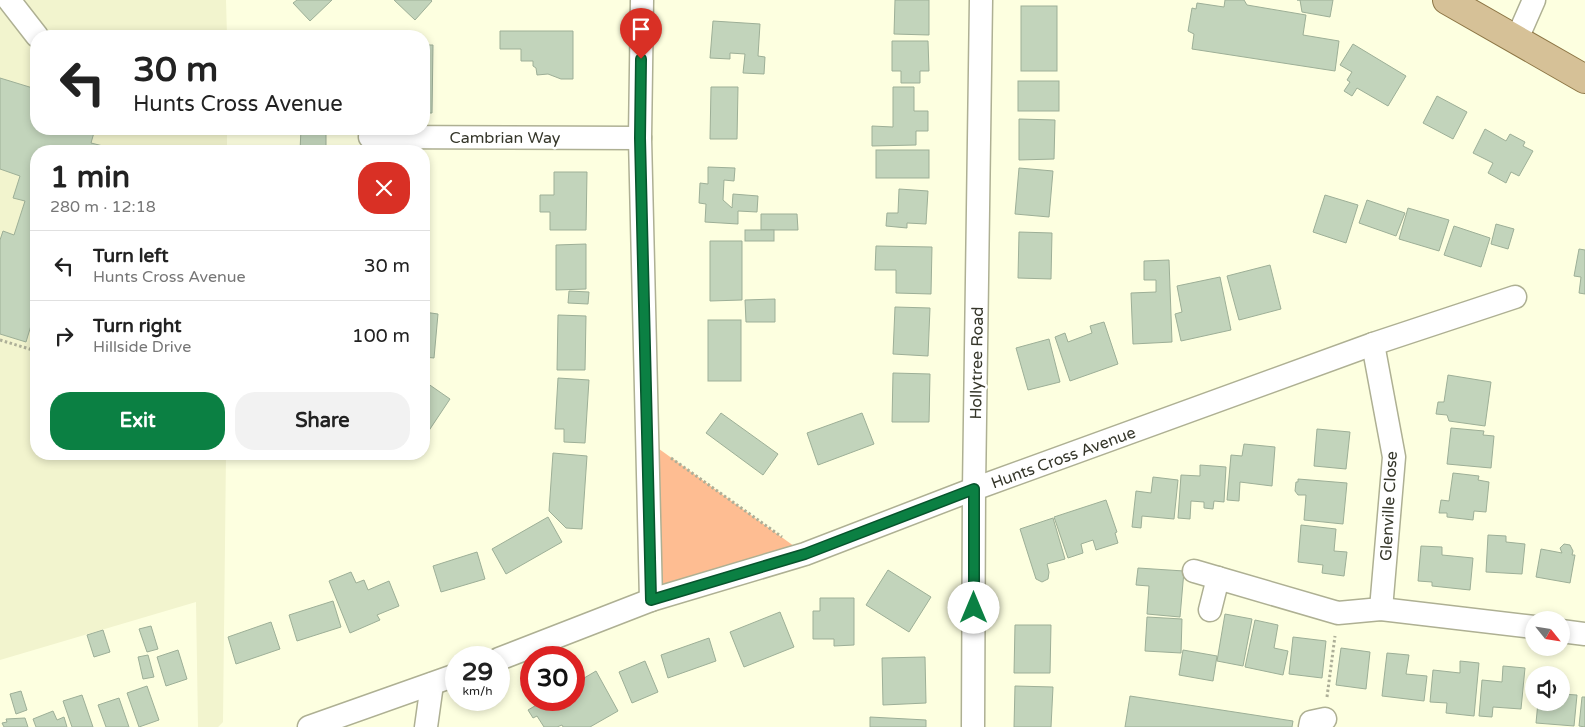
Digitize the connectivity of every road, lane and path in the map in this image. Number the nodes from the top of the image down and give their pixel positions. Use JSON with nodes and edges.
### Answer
{"nodes":[{"id":1,"x":10,"y":0,"type":"edge"},
{"id":2,"x":642,"y":0,"type":"edge"},
{"id":3,"x":981,"y":0,"type":"edge"},
{"id":4,"x":1447,"y":0,"type":"edge"},
{"id":5,"x":1534,"y":0,"type":"edge"},
{"id":6,"x":32,"y":30,"type":"edge"},
{"id":7,"x":1516,"y":41,"type":"junction"},
{"id":8,"x":1585,"y":79,"type":"edge"},
{"id":9,"x":640,"y":138,"type":"junction"},
{"id":10,"x":369,"y":139,"type":"edge"},
{"id":11,"x":1515,"y":297,"type":"dead end"},
{"id":12,"x":0,"y":340,"type":"edge"},
{"id":13,"x":1373,"y":344,"type":"junction"},
{"id":14,"x":30,"y":350,"type":"edge"},
{"id":15,"x":648,"y":441,"type":"junction"},
{"id":16,"x":974,"y":489,"type":"junction"},
{"id":17,"x":805,"y":554,"type":"junction"},
{"id":18,"x":1194,"y":571,"type":"dead end"},
{"id":19,"x":1218,"y":578,"type":"junction"},
{"id":20,"x":651,"y":600,"type":"junction"},
{"id":21,"x":1381,"y":609,"type":"junction"},
{"id":22,"x":1210,"y":610,"type":"dead end"},
{"id":23,"x":1338,"y":613,"type":"junction"},
{"id":24,"x":1525,"y":627,"type":"edge"},
{"id":25,"x":1570,"y":632,"type":"edge"},
{"id":26,"x":1585,"y":634,"type":"edge"},
{"id":27,"x":510,"y":655,"type":"edge"},
{"id":28,"x":445,"y":679,"type":"edge"},
{"id":29,"x":432,"y":684,"type":"junction"},
{"id":30,"x":1318,"y":723,"type":"edge"},
{"id":31,"x":309,"y":727,"type":"edge"},
{"id":32,"x":426,"y":727,"type":"edge"},
{"id":33,"x":973,"y":727,"type":"edge"}],
"edges":[{"from":1,"to":6,"type":"street"},
{"from":2,"to":9,"type":"street"},
{"from":3,"to":16,"type":"street","name":"Hollytree Road"},
{"from":4,"to":7,"type":"main road"},
{"from":5,"to":7,"type":"street"},
{"from":7,"to":8,"type":"main road"},
{"from":9,"to":10,"type":"street","name":"Cambrian Way"},
{"from":9,"to":15,"type":"street"},
{"from":11,"to":13,"type":"street","name":"Hunts Cross Avenue"},
{"from":12,"to":14,"type":"path"},
{"from":13,"to":16,"type":"street","name":"Hunts Cross Avenue"},
{"from":13,"to":21,"type":"street","name":"Glenville Close"},
{"from":15,"to":17,"type":"path"},
{"from":15,"to":20,"type":"street"},
{"from":16,"to":17,"type":"street","name":"Hunts Cross Avenue"},
{"from":16,"to":33,"type":"street","name":"Hollytree Road"},
{"from":17,"to":20,"type":"street","name":"Hunts Cross Avenue"},
{"from":18,"to":19,"type":"street"},
{"from":19,"to":22,"type":"street"},
{"from":19,"to":23,"type":"street"},
{"from":20,"to":27,"type":"street","name":"Hunts Cross Avenue"},
{"from":21,"to":23,"type":"street"},
{"from":21,"to":24,"type":"street"},
{"from":23,"to":30,"type":"path"},
{"from":25,"to":26,"type":"street"},
{"from":28,"to":29,"type":"street"},
{"from":29,"to":31,"type":"street"},
{"from":29,"to":32,"type":"street"}]}
